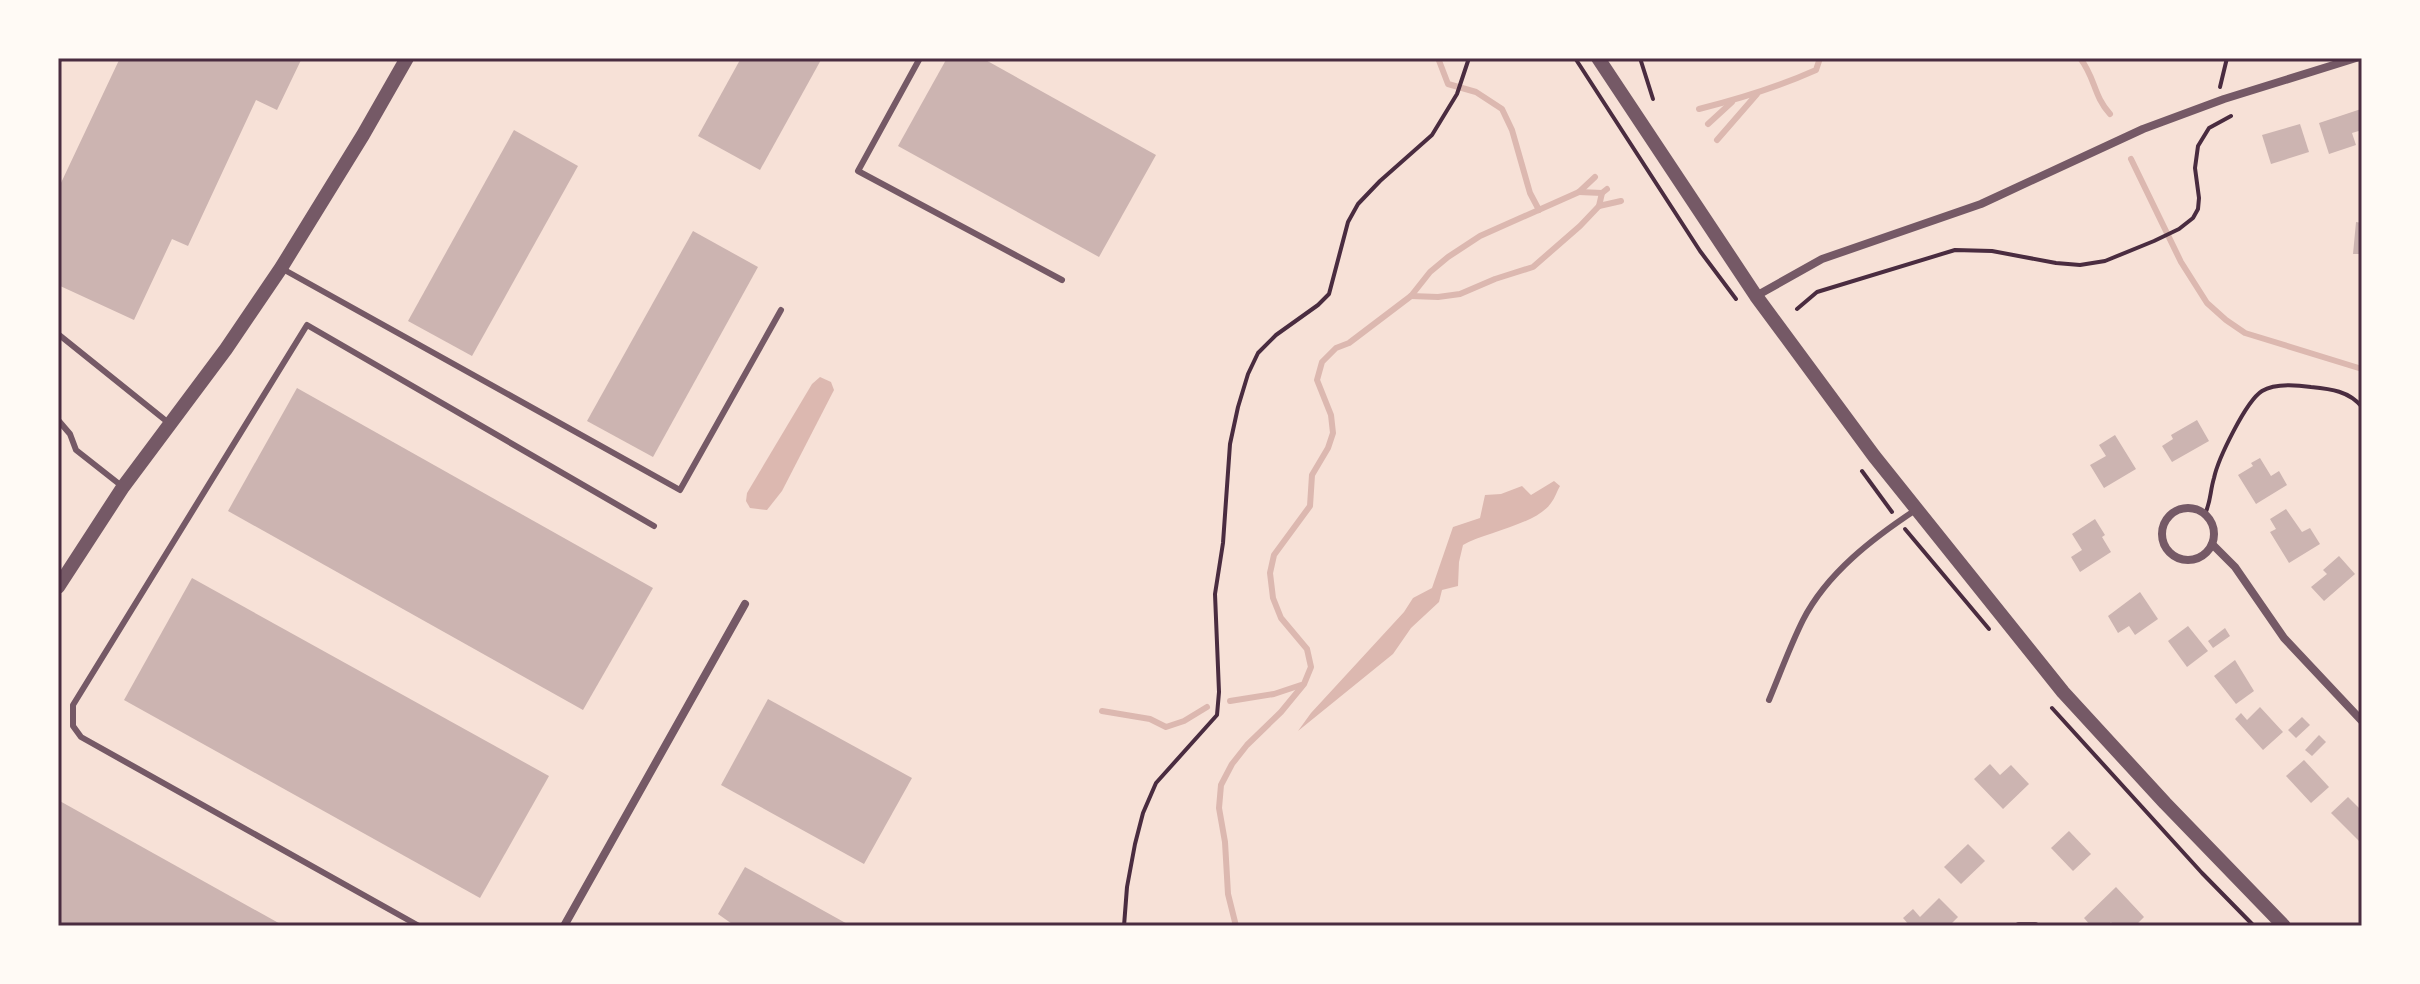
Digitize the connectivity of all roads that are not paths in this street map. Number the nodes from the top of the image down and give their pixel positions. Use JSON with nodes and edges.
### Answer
{"nodes":[{"id":1,"x":407,"y":58,"type":"edge"},
{"id":2,"x":920,"y":58,"type":"edge"},
{"id":3,"x":1598,"y":58,"type":"edge"},
{"id":4,"x":2356,"y":58,"type":"edge"},
{"id":5,"x":281,"y":268,"type":"junction"},
{"id":6,"x":1062,"y":280,"type":"dead end"},
{"id":7,"x":1756,"y":296,"type":"junction"},
{"id":8,"x":781,"y":310,"type":"dead end"},
{"id":9,"x":58,"y":334,"type":"edge"},
{"id":10,"x":58,"y":420,"type":"edge"},
{"id":11,"x":170,"y":424,"type":"junction"},
{"id":12,"x":123,"y":487,"type":"junction"},
{"id":13,"x":1917,"y":509,"type":"junction"},
{"id":14,"x":654,"y":526,"type":"dead end"},
{"id":15,"x":2212,"y":544,"type":"junction"},
{"id":16,"x":58,"y":587,"type":"edge"},
{"id":17,"x":745,"y":604,"type":"dead end"},
{"id":18,"x":1769,"y":700,"type":"dead end"},
{"id":19,"x":2362,"y":721,"type":"edge"},
{"id":20,"x":419,"y":926,"type":"edge"},
{"id":21,"x":564,"y":926,"type":"edge"},
{"id":22,"x":2019,"y":926,"type":"edge"},
{"id":23,"x":2035,"y":926,"type":"edge"},
{"id":24,"x":2284,"y":926,"type":"edge"}],
"edges":[{"from":1,"to":5,"type":"street"},
{"from":2,"to":6,"type":"lane"},
{"from":3,"to":7,"type":"street"},
{"from":4,"to":7,"type":"street"},
{"from":5,"to":8,"type":"lane"},
{"from":5,"to":11,"type":"street"},
{"from":7,"to":13,"type":"street"},
{"from":9,"to":11,"type":"lane"},
{"from":10,"to":12,"type":"lane"},
{"from":11,"to":12,"type":"street"},
{"from":12,"to":16,"type":"street"},
{"from":13,"to":18,"type":"lane"},
{"from":13,"to":24,"type":"street"},
{"from":14,"to":20,"type":"lane"},
{"from":15,"to":15,"type":"street"},
{"from":15,"to":19,"type":"street"},
{"from":17,"to":21,"type":"street"},
{"from":22,"to":23,"type":"street"}]}
